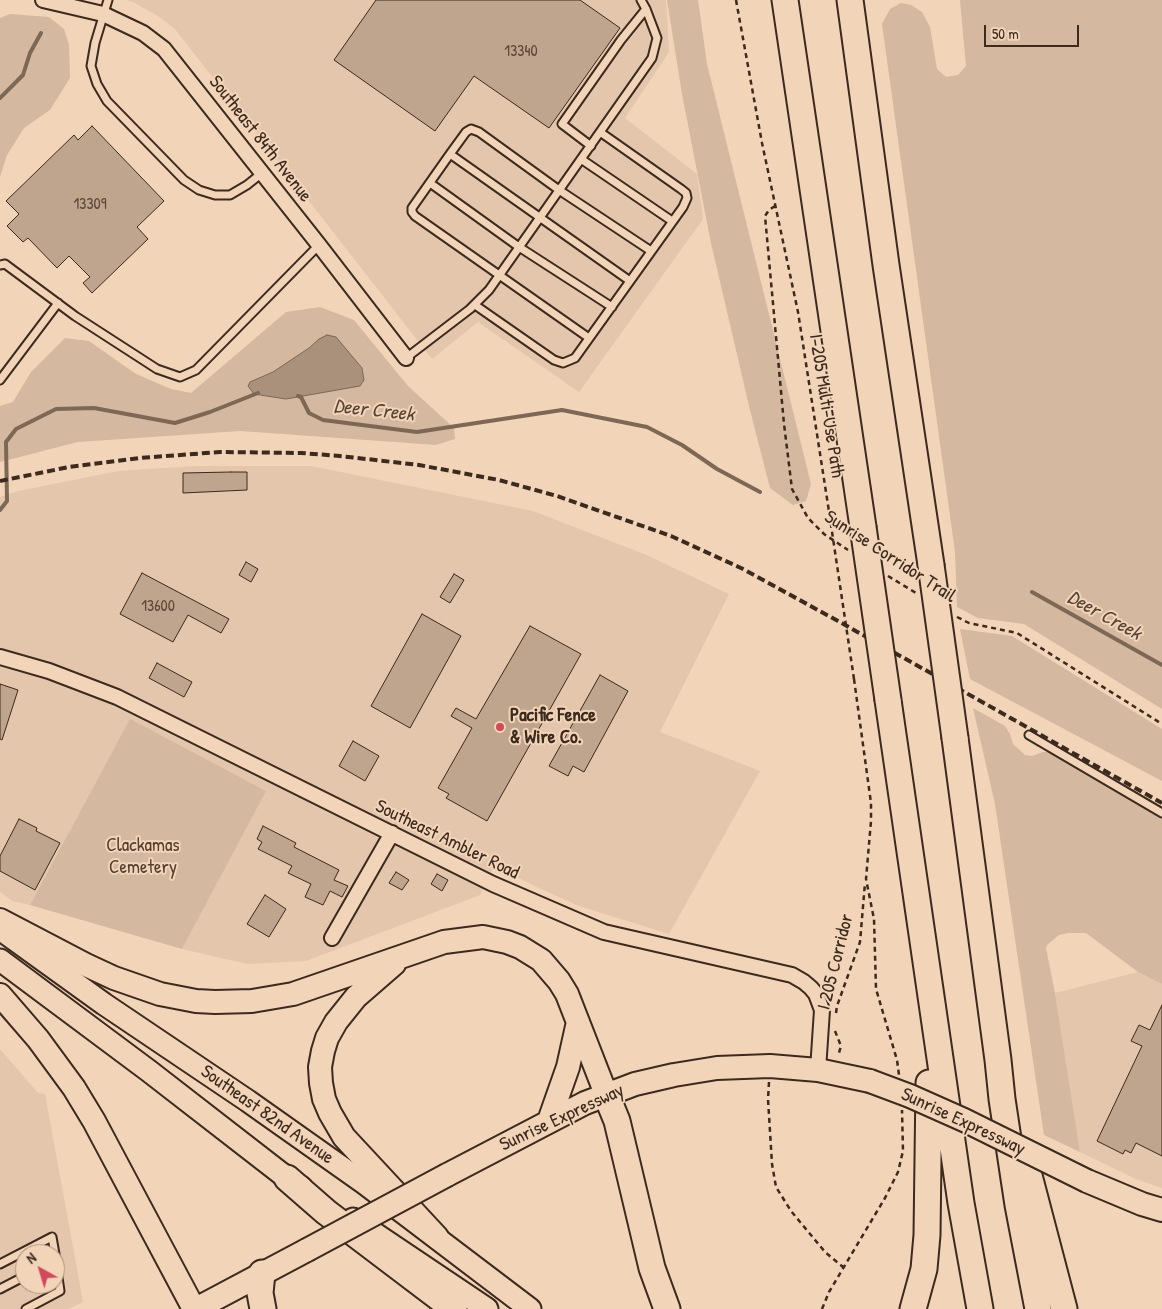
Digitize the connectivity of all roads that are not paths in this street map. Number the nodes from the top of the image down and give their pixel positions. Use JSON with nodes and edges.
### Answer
{"nodes":[{"id":1,"x":43,"y":0,"type":"edge"},
{"id":2,"x":108,"y":0,"type":"edge"},
{"id":3,"x":641,"y":0,"type":"edge"},
{"id":4,"x":785,"y":0,"type":"edge"},
{"id":5,"x":850,"y":0,"type":"edge"},
{"id":6,"x":646,"y":9,"type":"junction"},
{"id":7,"x":103,"y":14,"type":"junction"},
{"id":8,"x":600,"y":132,"type":"junction"},
{"id":9,"x":590,"y":146,"type":"junction"},
{"id":10,"x":450,"y":154,"type":"junction"},
{"id":11,"x":581,"y":159,"type":"junction"},
{"id":12,"x":262,"y":173,"type":"junction"},
{"id":13,"x":430,"y":182,"type":"junction"},
{"id":14,"x":559,"y":190,"type":"junction"},
{"id":15,"x":540,"y":218,"type":"junction"},
{"id":16,"x":672,"y":222,"type":"junction"},
{"id":17,"x":319,"y":245,"type":"junction"},
{"id":18,"x":519,"y":247,"type":"junction"},
{"id":19,"x":651,"y":252,"type":"junction"},
{"id":20,"x":0,"y":265,"type":"edge"},
{"id":21,"x":499,"y":276,"type":"junction"},
{"id":22,"x":630,"y":281,"type":"junction"},
{"id":23,"x":58,"y":304,"type":"junction"},
{"id":24,"x":475,"y":304,"type":"junction"},
{"id":25,"x":612,"y":307,"type":"junction"},
{"id":26,"x":589,"y":338,"type":"junction"},
{"id":27,"x":406,"y":358,"type":"joint"},
{"id":28,"x":0,"y":380,"type":"edge"},
{"id":29,"x":0,"y":657,"type":"edge"},
{"id":30,"x":1029,"y":735,"type":"dead end"},
{"id":31,"x":1162,"y":814,"type":"edge"},
{"id":32,"x":392,"y":833,"type":"junction"},
{"id":33,"x":0,"y":920,"type":"edge"},
{"id":34,"x":0,"y":929,"type":"edge"},
{"id":35,"x":332,"y":938,"type":"dead end"},
{"id":36,"x":402,"y":957,"type":"junction"},
{"id":37,"x":0,"y":960,"type":"edge"},
{"id":38,"x":930,"y":990,"type":"junction"},
{"id":39,"x":0,"y":995,"type":"edge"},
{"id":40,"x":578,"y":1022,"type":"junction"},
{"id":41,"x":998,"y":1060,"type":"junction"},
{"id":42,"x":818,"y":1070,"type":"junction"},
{"id":43,"x":606,"y":1094,"type":"junction"},
{"id":44,"x":549,"y":1121,"type":"junction"},
{"id":45,"x":287,"y":1178,"type":"junction"},
{"id":46,"x":1162,"y":1210,"type":"edge"},
{"id":47,"x":437,"y":1237,"type":"junction"},
{"id":48,"x":39,"y":1244,"type":"edge"},
{"id":49,"x":53,"y":1244,"type":"edge"},
{"id":50,"x":15,"y":1256,"type":"edge"},
{"id":51,"x":0,"y":1264,"type":"edge"},
{"id":52,"x":262,"y":1274,"type":"junction"},
{"id":53,"x":15,"y":1281,"type":"edge"},
{"id":54,"x":0,"y":1289,"type":"edge"},
{"id":55,"x":54,"y":1294,"type":"edge"},
{"id":56,"x":26,"y":1309,"type":"edge"},
{"id":57,"x":195,"y":1309,"type":"edge"},
{"id":58,"x":263,"y":1309,"type":"edge"},
{"id":59,"x":454,"y":1309,"type":"edge"},
{"id":60,"x":487,"y":1309,"type":"edge"},
{"id":61,"x":530,"y":1309,"type":"edge"},
{"id":62,"x":667,"y":1309,"type":"edge"},
{"id":63,"x":913,"y":1309,"type":"edge"},
{"id":64,"x":980,"y":1309,"type":"edge"},
{"id":65,"x":1038,"y":1309,"type":"edge"},
{"id":66,"x":1064,"y":1309,"type":"edge"}],
"edges":[{"from":1,"to":7,"type":"street","name":"Southeast 84th Avenue"},
{"from":2,"to":7,"type":"lane"},
{"from":3,"to":6,"type":"lane"},
{"from":4,"to":38,"type":"highway","bridge":true},
{"from":5,"to":41,"type":"highway","bridge":true},
{"from":6,"to":8,"type":"lane"},
{"from":6,"to":9,"type":"lane"},
{"from":7,"to":12,"type":"street","name":"Southeast 84th Avenue"},
{"from":7,"to":12,"type":"lane"},
{"from":8,"to":9,"type":"lane"},
{"from":8,"to":16,"type":"lane"},
{"from":9,"to":11,"type":"lane"},
{"from":10,"to":13,"type":"lane"},
{"from":10,"to":14,"type":"lane"},
{"from":10,"to":15,"type":"lane"},
{"from":11,"to":14,"type":"lane"},
{"from":11,"to":16,"type":"lane"},
{"from":12,"to":17,"type":"street","name":"Southeast 84th Avenue"},
{"from":13,"to":18,"type":"lane"},
{"from":13,"to":21,"type":"lane"},
{"from":14,"to":15,"type":"lane"},
{"from":14,"to":19,"type":"lane"},
{"from":15,"to":18,"type":"lane"},
{"from":15,"to":22,"type":"lane"},
{"from":16,"to":19,"type":"lane"},
{"from":17,"to":23,"type":"lane"},
{"from":17,"to":27,"type":"street","name":"Southeast 84th Avenue"},
{"from":18,"to":21,"type":"lane"},
{"from":18,"to":25,"type":"lane"},
{"from":19,"to":22,"type":"lane"},
{"from":20,"to":23,"type":"lane"},
{"from":21,"to":24,"type":"lane"},
{"from":21,"to":26,"type":"lane"},
{"from":22,"to":25,"type":"lane"},
{"from":23,"to":28,"type":"lane"},
{"from":24,"to":26,"type":"lane"},
{"from":24,"to":27,"type":"lane"},
{"from":25,"to":26,"type":"lane"},
{"from":29,"to":32,"type":"street","name":"Southeast Ambler Road"},
{"from":30,"to":31,"type":"lane"},
{"from":32,"to":35,"type":"street"},
{"from":32,"to":42,"type":"street","name":"Southeast Ambler Road"},
{"from":33,"to":36,"type":"highway"},
{"from":34,"to":47,"type":"main road","name":"Southeast 82nd Avenue"},
{"from":36,"to":40,"type":"highway"},
{"from":36,"to":47,"type":"highway"},
{"from":37,"to":45,"type":"main road","name":"Southeast 82nd Avenue"},
{"from":38,"to":63,"type":"highway"},
{"from":38,"to":64,"type":"highway"},
{"from":39,"to":57,"type":"highway"},
{"from":40,"to":43,"type":"highway"},
{"from":40,"to":44,"type":"highway"},
{"from":41,"to":65,"type":"highway"},
{"from":41,"to":66,"type":"highway"},
{"from":42,"to":43,"type":"highway","name":"Sunrise Expressway"},
{"from":42,"to":46,"type":"highway","name":"Sunrise Expressway","bridge":true},
{"from":43,"to":44,"type":"highway","name":"Sunrise Expressway"},
{"from":43,"to":62,"type":"highway"},
{"from":44,"to":52,"type":"highway","name":"Sunrise Expressway","bridge":true},
{"from":45,"to":59,"type":"highway"},
{"from":45,"to":60,"type":"main road","name":"Southeast 82nd Avenue"},
{"from":47,"to":61,"type":"main road","name":"Southeast 82nd Avenue"},
{"from":48,"to":49,"type":"lane"},
{"from":50,"to":51,"type":"lane"},
{"from":52,"to":57,"type":"highway","name":"Sunrise Expressway"},
{"from":52,"to":58,"type":"highway"},
{"from":53,"to":54,"type":"lane"},
{"from":55,"to":56,"type":"lane"}]}
